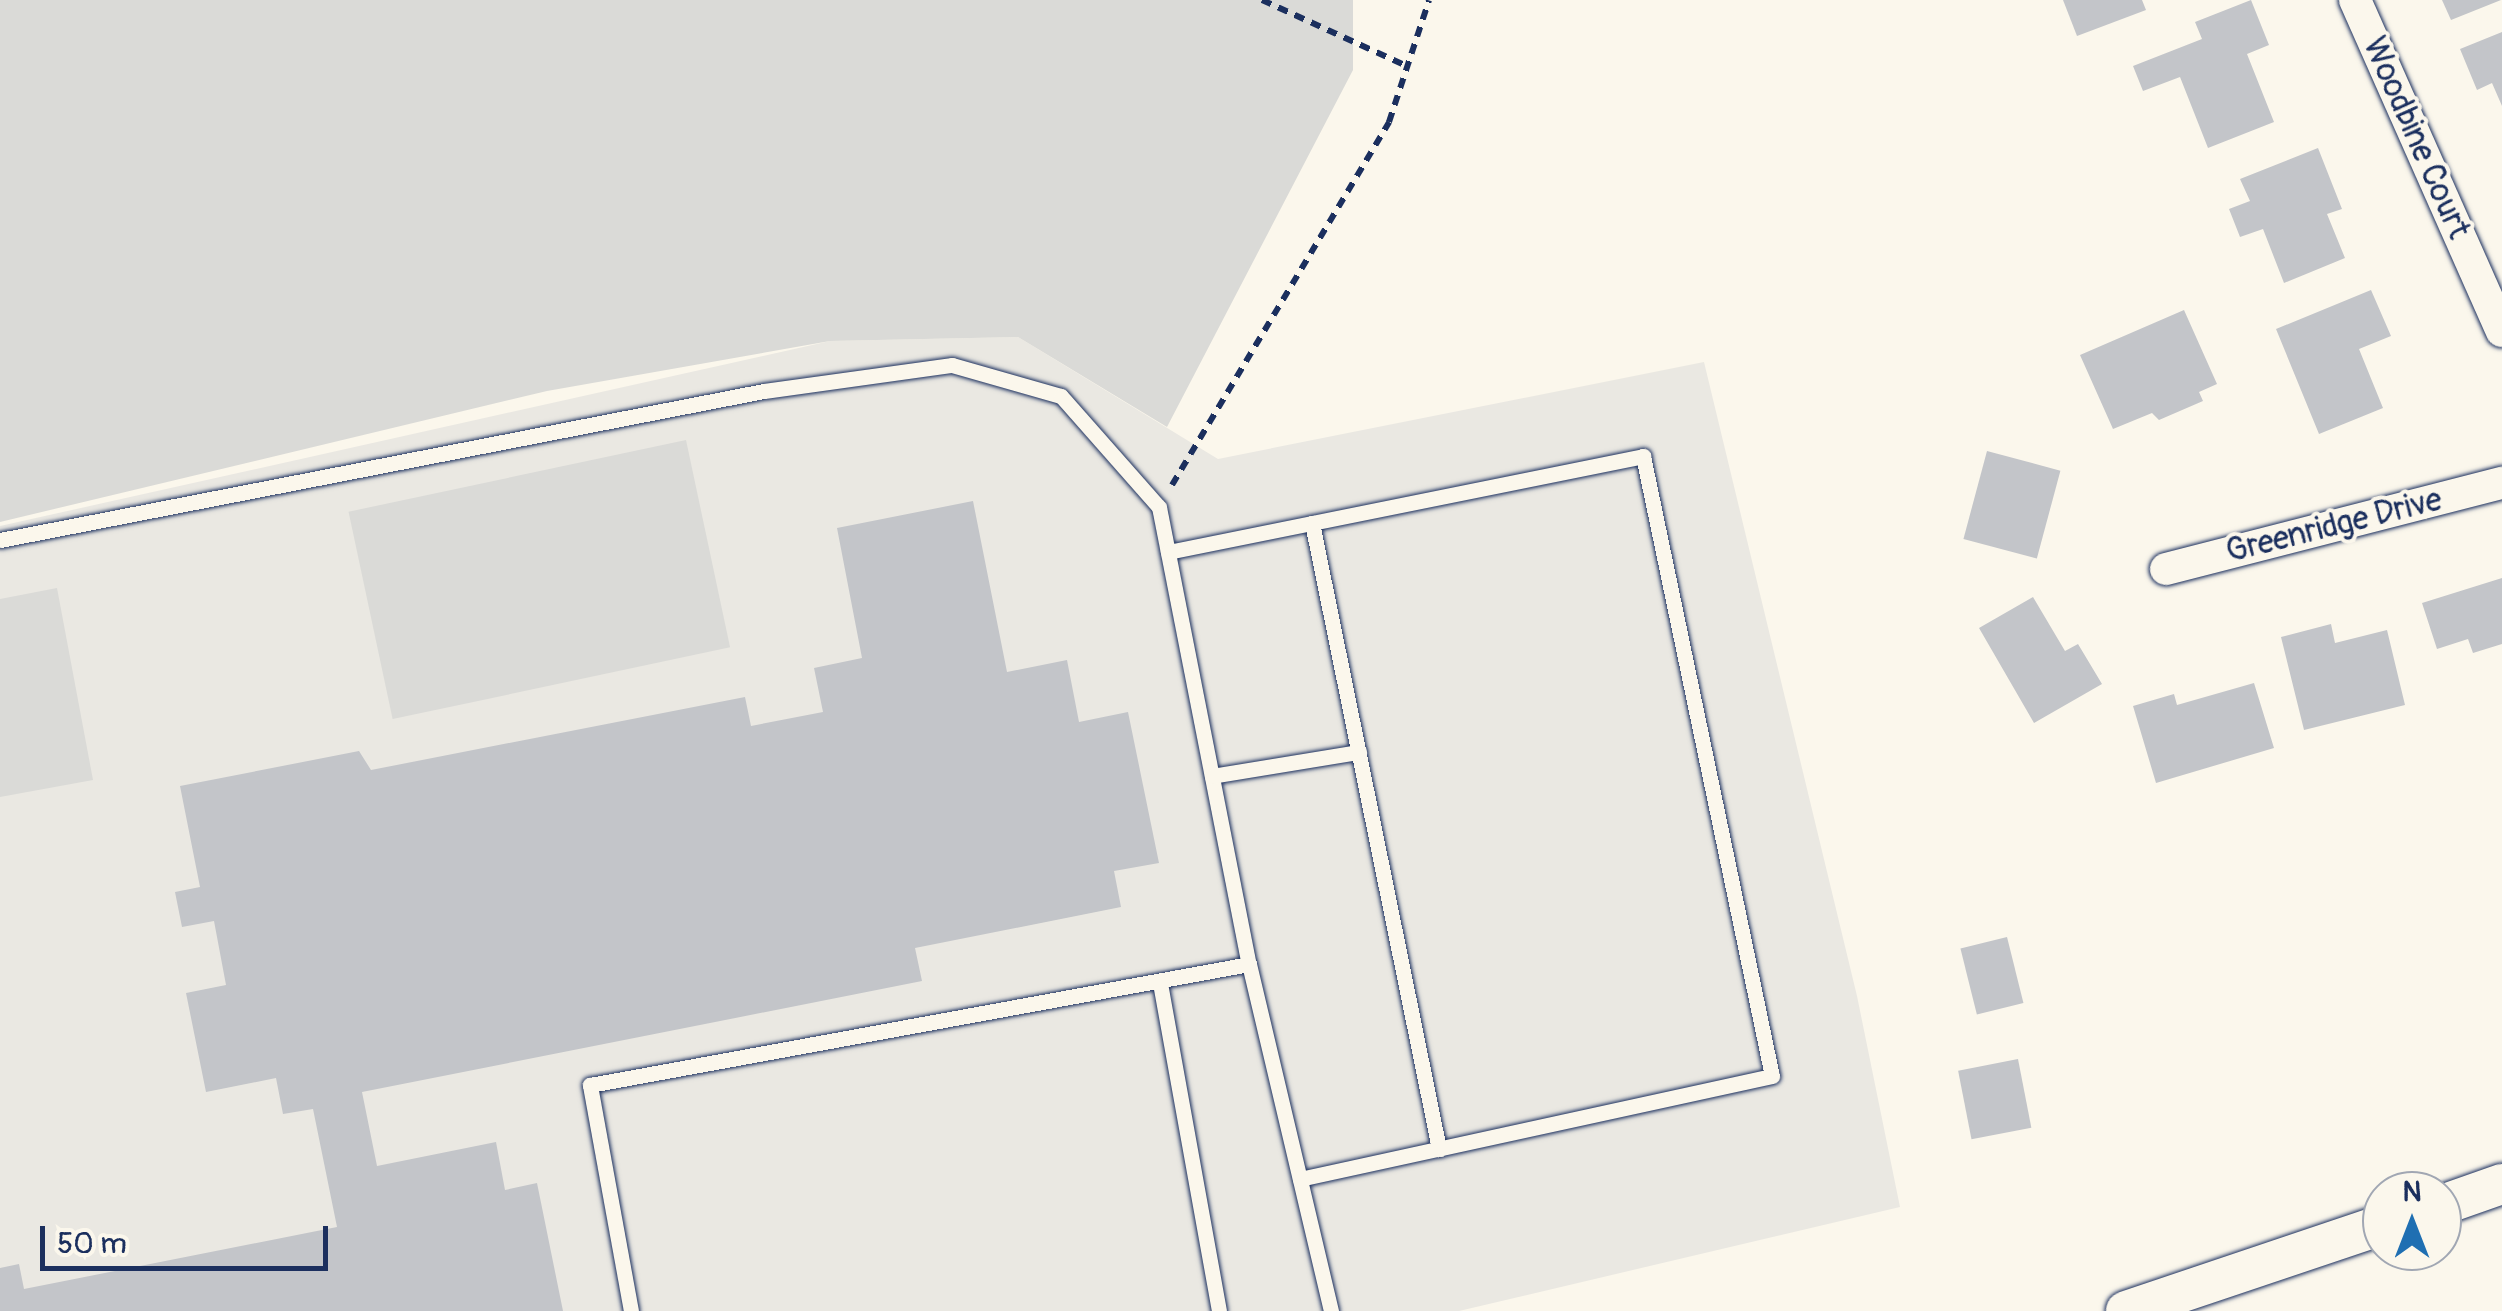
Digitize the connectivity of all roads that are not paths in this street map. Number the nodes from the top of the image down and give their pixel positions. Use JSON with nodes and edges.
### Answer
{"nodes":[{"id":1,"x":2355,"y":0,"type":"edge"},
{"id":2,"x":2502,"y":330,"type":"edge"},
{"id":3,"x":2502,"y":483,"type":"edge"},
{"id":4,"x":1312,"y":523,"type":"junction"},
{"id":5,"x":0,"y":540,"type":"edge"},
{"id":6,"x":1168,"y":552,"type":"junction"},
{"id":7,"x":2166,"y":570,"type":"dead end"},
{"id":8,"x":1359,"y":752,"type":"junction"},
{"id":9,"x":1212,"y":776,"type":"junction"},
{"id":10,"x":1249,"y":964,"type":"junction"},
{"id":11,"x":1160,"y":983,"type":"junction"},
{"id":12,"x":1439,"y":1149,"type":"junction"},
{"id":13,"x":1300,"y":1179,"type":"junction"},
{"id":14,"x":2502,"y":1184,"type":"edge"},
{"id":15,"x":2462,"y":1197,"type":"edge"},
{"id":16,"x":2362,"y":1232,"type":"edge"},
{"id":17,"x":632,"y":1311,"type":"edge"},
{"id":18,"x":1219,"y":1311,"type":"edge"},
{"id":19,"x":1330,"y":1311,"type":"edge"},
{"id":20,"x":2126,"y":1311,"type":"edge"}],
"edges":[{"from":1,"to":2,"type":"street","name":"Woodbine Court"},
{"from":3,"to":7,"type":"street","name":"Greenridge Drive"},
{"from":4,"to":6,"type":"lane"},
{"from":4,"to":8,"type":"lane"},
{"from":4,"to":12,"type":"lane"},
{"from":5,"to":6,"type":"lane"},
{"from":6,"to":9,"type":"lane"},
{"from":8,"to":9,"type":"lane"},
{"from":8,"to":12,"type":"lane"},
{"from":9,"to":10,"type":"lane"},
{"from":10,"to":11,"type":"lane"},
{"from":10,"to":13,"type":"lane"},
{"from":11,"to":17,"type":"lane"},
{"from":11,"to":18,"type":"lane"},
{"from":12,"to":13,"type":"lane"},
{"from":13,"to":19,"type":"lane"},
{"from":14,"to":15,"type":"street"},
{"from":16,"to":20,"type":"street"}]}
